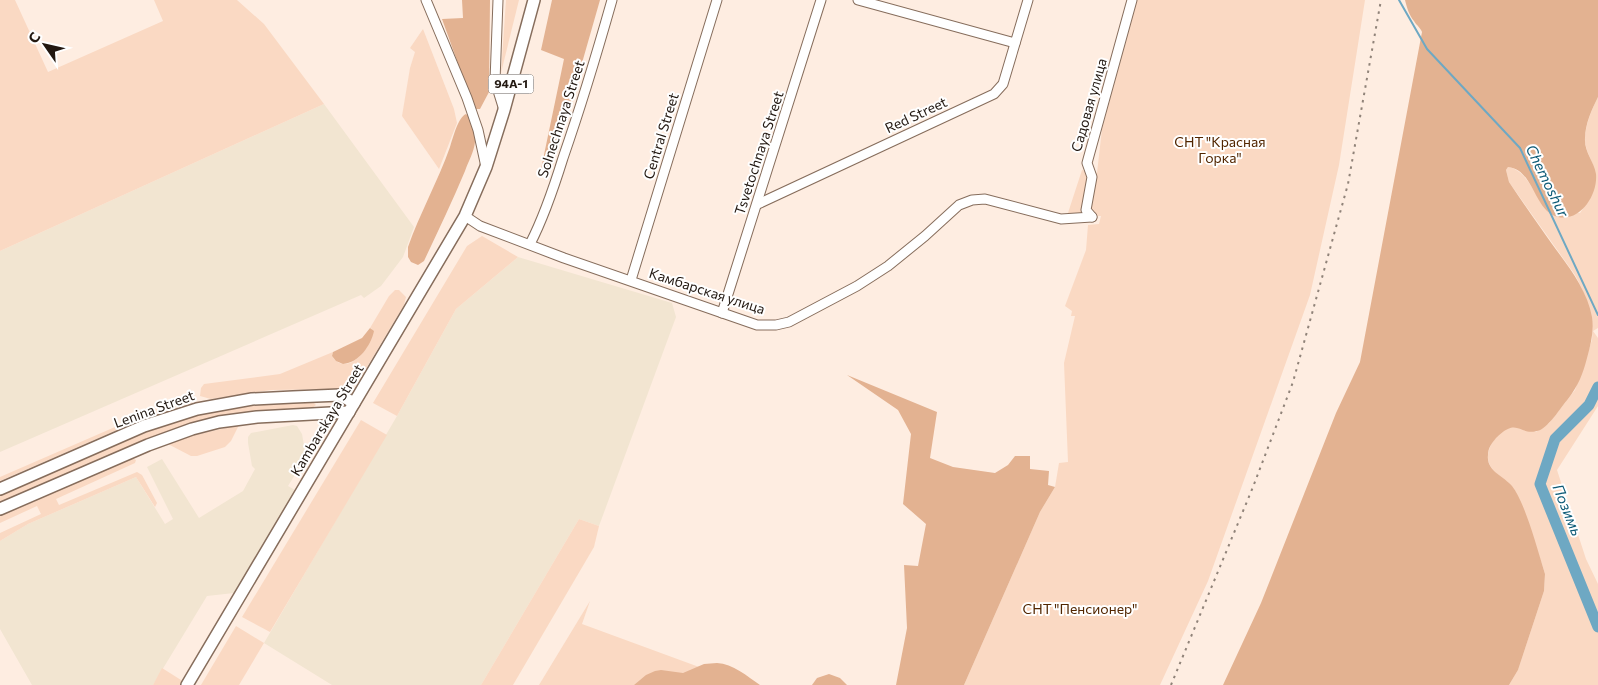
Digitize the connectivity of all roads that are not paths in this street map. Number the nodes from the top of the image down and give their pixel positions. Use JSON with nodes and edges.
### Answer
{"nodes":[{"id":1,"x":426,"y":0,"type":"edge"},
{"id":2,"x":498,"y":0,"type":"edge"},
{"id":3,"x":534,"y":0,"type":"edge"},
{"id":4,"x":612,"y":0,"type":"edge"},
{"id":5,"x":717,"y":0,"type":"edge"},
{"id":6,"x":821,"y":0,"type":"edge"},
{"id":7,"x":858,"y":0,"type":"edge"},
{"id":8,"x":1028,"y":0,"type":"edge"},
{"id":9,"x":1132,"y":0,"type":"edge"},
{"id":10,"x":1015,"y":43,"type":"junction"},
{"id":11,"x":504,"y":110,"type":"junction"},
{"id":12,"x":486,"y":167,"type":"junction"},
{"id":13,"x":758,"y":204,"type":"junction"},
{"id":14,"x":465,"y":216,"type":"junction"},
{"id":15,"x":1092,"y":217,"type":"joint"},
{"id":16,"x":530,"y":244,"type":"junction"},
{"id":17,"x":631,"y":280,"type":"junction"},
{"id":18,"x":722,"y":313,"type":"junction"},
{"id":19,"x":369,"y":378,"type":"junction"},
{"id":20,"x":340,"y":395,"type":"junction"},
{"id":21,"x":352,"y":408,"type":"junction"},
{"id":22,"x":0,"y":488,"type":"edge"},
{"id":23,"x":0,"y":509,"type":"edge"},
{"id":24,"x":188,"y":685,"type":"edge"}],
"edges":[{"from":1,"to":12,"type":"street"},
{"from":2,"to":11,"type":"street"},
{"from":3,"to":11,"type":"main road","number":"94А-1"},
{"from":4,"to":16,"type":"street","name":"Solnechnaya Street"},
{"from":5,"to":17,"type":"street","name":"Central Street"},
{"from":6,"to":13,"type":"street","name":"Tsvetochnaya Street"},
{"from":7,"to":10,"type":"street"},
{"from":8,"to":10,"type":"street","name":"Red Street"},
{"from":9,"to":15,"type":"street","name":"Садовая улица"},
{"from":10,"to":13,"type":"street","name":"Red Street"},
{"from":11,"to":12,"type":"main road","number":"94А-1"},
{"from":12,"to":14,"type":"main road","name":"Kambarskaya Street"},
{"from":13,"to":18,"type":"street","name":"Tsvetochnaya Street"},
{"from":14,"to":16,"type":"street","name":"Камбарская улица"},
{"from":14,"to":19,"type":"main road","name":"Kambarskaya Street"},
{"from":15,"to":18,"type":"street","name":"Камбарская улица"},
{"from":16,"to":17,"type":"street","name":"Камбарская улица"},
{"from":17,"to":18,"type":"street","name":"Камбарская улица"},
{"from":19,"to":20,"type":"main road"},
{"from":19,"to":21,"type":"main road","name":"Kambarskaya Street"},
{"from":20,"to":21,"type":"main road"},
{"from":20,"to":22,"type":"main road","name":"Lenina Street"},
{"from":21,"to":23,"type":"main road"},
{"from":21,"to":24,"type":"main road","name":"Kambarskaya Street"}]}
